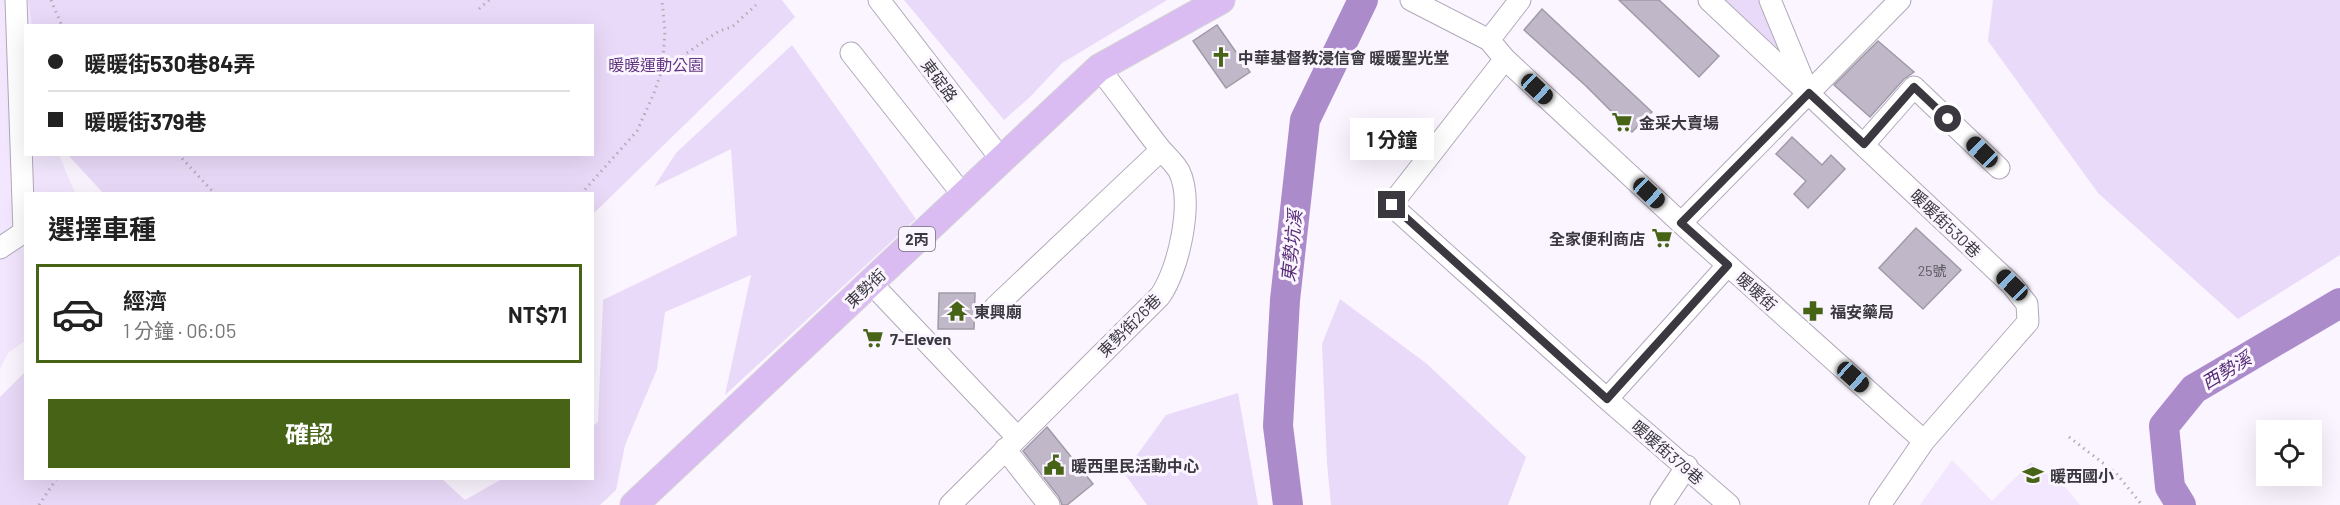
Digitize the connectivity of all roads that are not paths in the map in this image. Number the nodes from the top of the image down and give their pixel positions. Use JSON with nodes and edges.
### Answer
{"nodes":[{"id":1,"x":16,"y":0,"type":"edge"},
{"id":2,"x":879,"y":0,"type":"edge"},
{"id":3,"x":1221,"y":0,"type":"edge"},
{"id":4,"x":1520,"y":0,"type":"edge"},
{"id":5,"x":1709,"y":0,"type":"edge"},
{"id":6,"x":1770,"y":0,"type":"edge"},
{"id":7,"x":1900,"y":0,"type":"edge"},
{"id":8,"x":1416,"y":2,"type":"edge"},
{"id":9,"x":1490,"y":40,"type":"junction"},
{"id":10,"x":851,"y":53,"type":"dead end"},
{"id":11,"x":1505,"y":59,"type":"junction"},
{"id":12,"x":1099,"y":68,"type":"junction"},
{"id":13,"x":1809,"y":93,"type":"junction"},
{"id":14,"x":1864,"y":144,"type":"junction"},
{"id":15,"x":1161,"y":150,"type":"junction"},
{"id":16,"x":1000,"y":159,"type":"junction"},
{"id":17,"x":1998,"y":168,"type":"dead end"},
{"id":18,"x":963,"y":195,"type":"junction"},
{"id":19,"x":1681,"y":223,"type":"junction"},
{"id":20,"x":0,"y":248,"type":"edge"},
{"id":21,"x":1728,"y":265,"type":"junction"},
{"id":22,"x":871,"y":283,"type":"junction"},
{"id":23,"x":995,"y":307,"type":"dead end"},
{"id":24,"x":1607,"y":399,"type":"junction"},
{"id":25,"x":1924,"y":441,"type":"junction"},
{"id":26,"x":1011,"y":443,"type":"junction"},
{"id":27,"x":1687,"y":466,"type":"junction"},
{"id":28,"x":634,"y":505,"type":"edge"},
{"id":29,"x":950,"y":505,"type":"edge"},
{"id":30,"x":1049,"y":505,"type":"edge"},
{"id":31,"x":1661,"y":505,"type":"edge"},
{"id":32,"x":1730,"y":505,"type":"edge"},
{"id":33,"x":1880,"y":505,"type":"edge"}],
"edges":[{"from":1,"to":20,"type":"street"},
{"from":2,"to":16,"type":"street","name":"東碇路"},
{"from":3,"to":12,"type":"main road","name":"東勢街","number":"2丙"},
{"from":4,"to":9,"type":"street"},
{"from":5,"to":13,"type":"street"},
{"from":6,"to":13,"type":"street","name":"暖暖街530巷"},
{"from":7,"to":13,"type":"street"},
{"from":8,"to":9,"type":"street","name":"暖暖街"},
{"from":9,"to":11,"type":"street","name":"暖暖街"},
{"from":10,"to":18,"type":"street"},
{"from":11,"to":19,"type":"street","name":"暖暖街"},
{"from":11,"to":24,"type":"street","name":"暖暖街379巷"},
{"from":12,"to":15,"type":"street","name":"東勢街26巷"},
{"from":12,"to":16,"type":"main road","name":"東勢街","number":"2丙"},
{"from":13,"to":14,"type":"street","name":"暖暖街530巷"},
{"from":13,"to":19,"type":"street"},
{"from":14,"to":17,"type":"street"},
{"from":14,"to":25,"type":"street","name":"暖暖街530巷"},
{"from":15,"to":23,"type":"street"},
{"from":15,"to":26,"type":"street","name":"東勢街26巷"},
{"from":16,"to":18,"type":"main road","name":"東勢街","number":"2丙"},
{"from":18,"to":22,"type":"main road","name":"東勢街","number":"2丙"},
{"from":19,"to":21,"type":"street","name":"暖暖街"},
{"from":21,"to":24,"type":"street"},
{"from":21,"to":25,"type":"street","name":"暖暖街"},
{"from":22,"to":26,"type":"street"},
{"from":22,"to":28,"type":"main road","name":"東勢街","number":"2丙"},
{"from":24,"to":27,"type":"street","name":"暖暖街379巷"},
{"from":25,"to":33,"type":"street"},
{"from":26,"to":29,"type":"street","name":"東勢街26巷"},
{"from":26,"to":30,"type":"street"},
{"from":27,"to":31,"type":"street"},
{"from":27,"to":32,"type":"street","name":"暖暖街379巷"}]}
